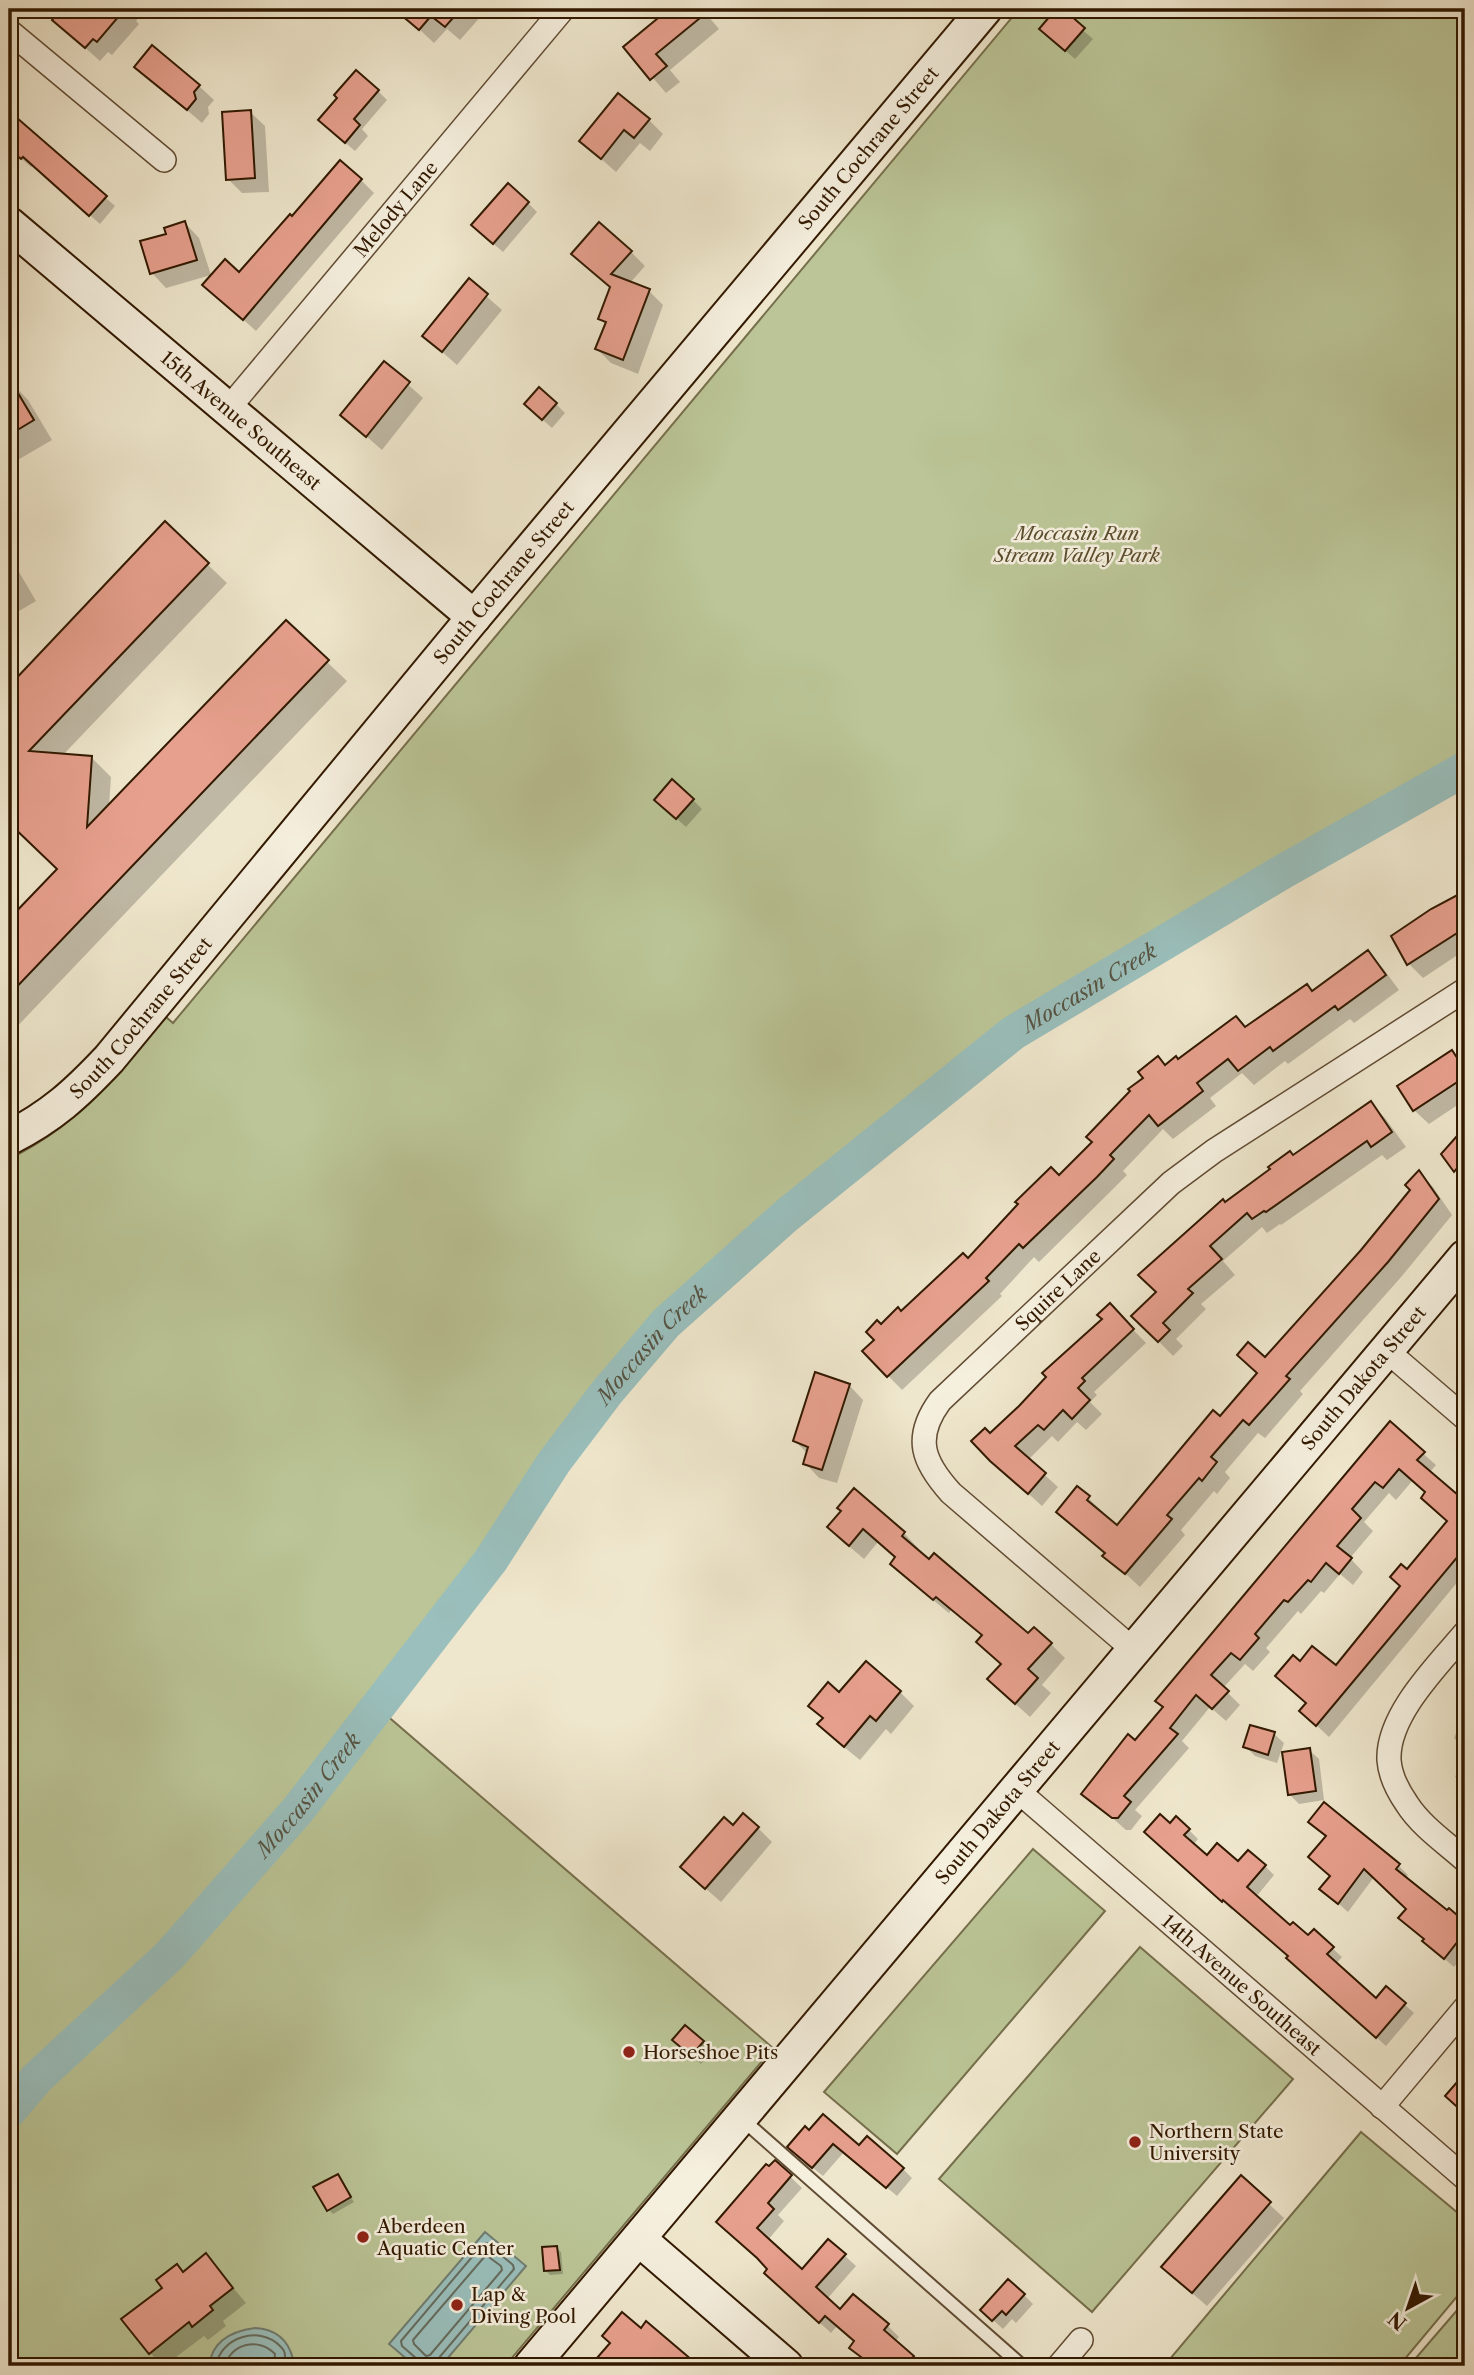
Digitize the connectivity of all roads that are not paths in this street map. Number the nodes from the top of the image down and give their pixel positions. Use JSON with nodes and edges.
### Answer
{"nodes":[{"id":1,"x":563,"y":9,"type":"edge"},
{"id":2,"x":985,"y":9,"type":"edge"},
{"id":3,"x":9,"y":31,"type":"edge"},
{"id":4,"x":164,"y":160,"type":"dead end"},
{"id":5,"x":9,"y":224,"type":"edge"},
{"id":6,"x":229,"y":409,"type":"junction"},
{"id":7,"x":474,"y":617,"type":"junction"},
{"id":8,"x":1465,"y":990,"type":"edge"},
{"id":9,"x":9,"y":1138,"type":"edge"},
{"id":10,"x":1465,"y":1257,"type":"edge"},
{"id":11,"x":1387,"y":1351,"type":"junction"},
{"id":12,"x":1465,"y":1419,"type":"edge"},
{"id":13,"x":1465,"y":1633,"type":"edge"},
{"id":14,"x":1135,"y":1651,"type":"junction"},
{"id":15,"x":1018,"y":1791,"type":"junction"},
{"id":16,"x":1465,"y":1860,"type":"edge"},
{"id":17,"x":1465,"y":2008,"type":"edge"},
{"id":18,"x":1382,"y":2106,"type":"junction"},
{"id":19,"x":741,"y":2118,"type":"junction"},
{"id":20,"x":1465,"y":2179,"type":"edge"},
{"id":21,"x":639,"y":2239,"type":"junction"},
{"id":22,"x":1081,"y":2340,"type":"dead end"},
{"id":23,"x":535,"y":2365,"type":"edge"},
{"id":24,"x":786,"y":2366,"type":"edge"},
{"id":25,"x":1022,"y":2366,"type":"edge"},
{"id":26,"x":1059,"y":2366,"type":"edge"}],
"edges":[{"from":1,"to":6,"type":"street","name":"Melody Lane"},
{"from":2,"to":7,"type":"street","name":"South Cochrane Street"},
{"from":3,"to":4,"type":"street"},
{"from":5,"to":6,"type":"street","name":"15th Avenue Southeast"},
{"from":6,"to":7,"type":"street","name":"15th Avenue Southeast"},
{"from":7,"to":9,"type":"street","name":"South Cochrane Street"},
{"from":8,"to":14,"type":"street","name":"Squire Lane"},
{"from":10,"to":11,"type":"street","name":"South Dakota Street"},
{"from":11,"to":12,"type":"street"},
{"from":11,"to":14,"type":"street","name":"South Dakota Street"},
{"from":13,"to":16,"type":"street"},
{"from":14,"to":15,"type":"street","name":"South Dakota Street"},
{"from":15,"to":18,"type":"street","name":"14th Avenue Southeast"},
{"from":15,"to":19,"type":"street","name":"South Dakota Street"},
{"from":17,"to":18,"type":"street"},
{"from":18,"to":20,"type":"street","name":"14th Avenue Southeast"},
{"from":19,"to":21,"type":"street","name":"South Dakota Street"},
{"from":19,"to":25,"type":"lane"},
{"from":21,"to":23,"type":"street","name":"South Dakota Street"},
{"from":21,"to":24,"type":"street"},
{"from":22,"to":26,"type":"street"}]}
